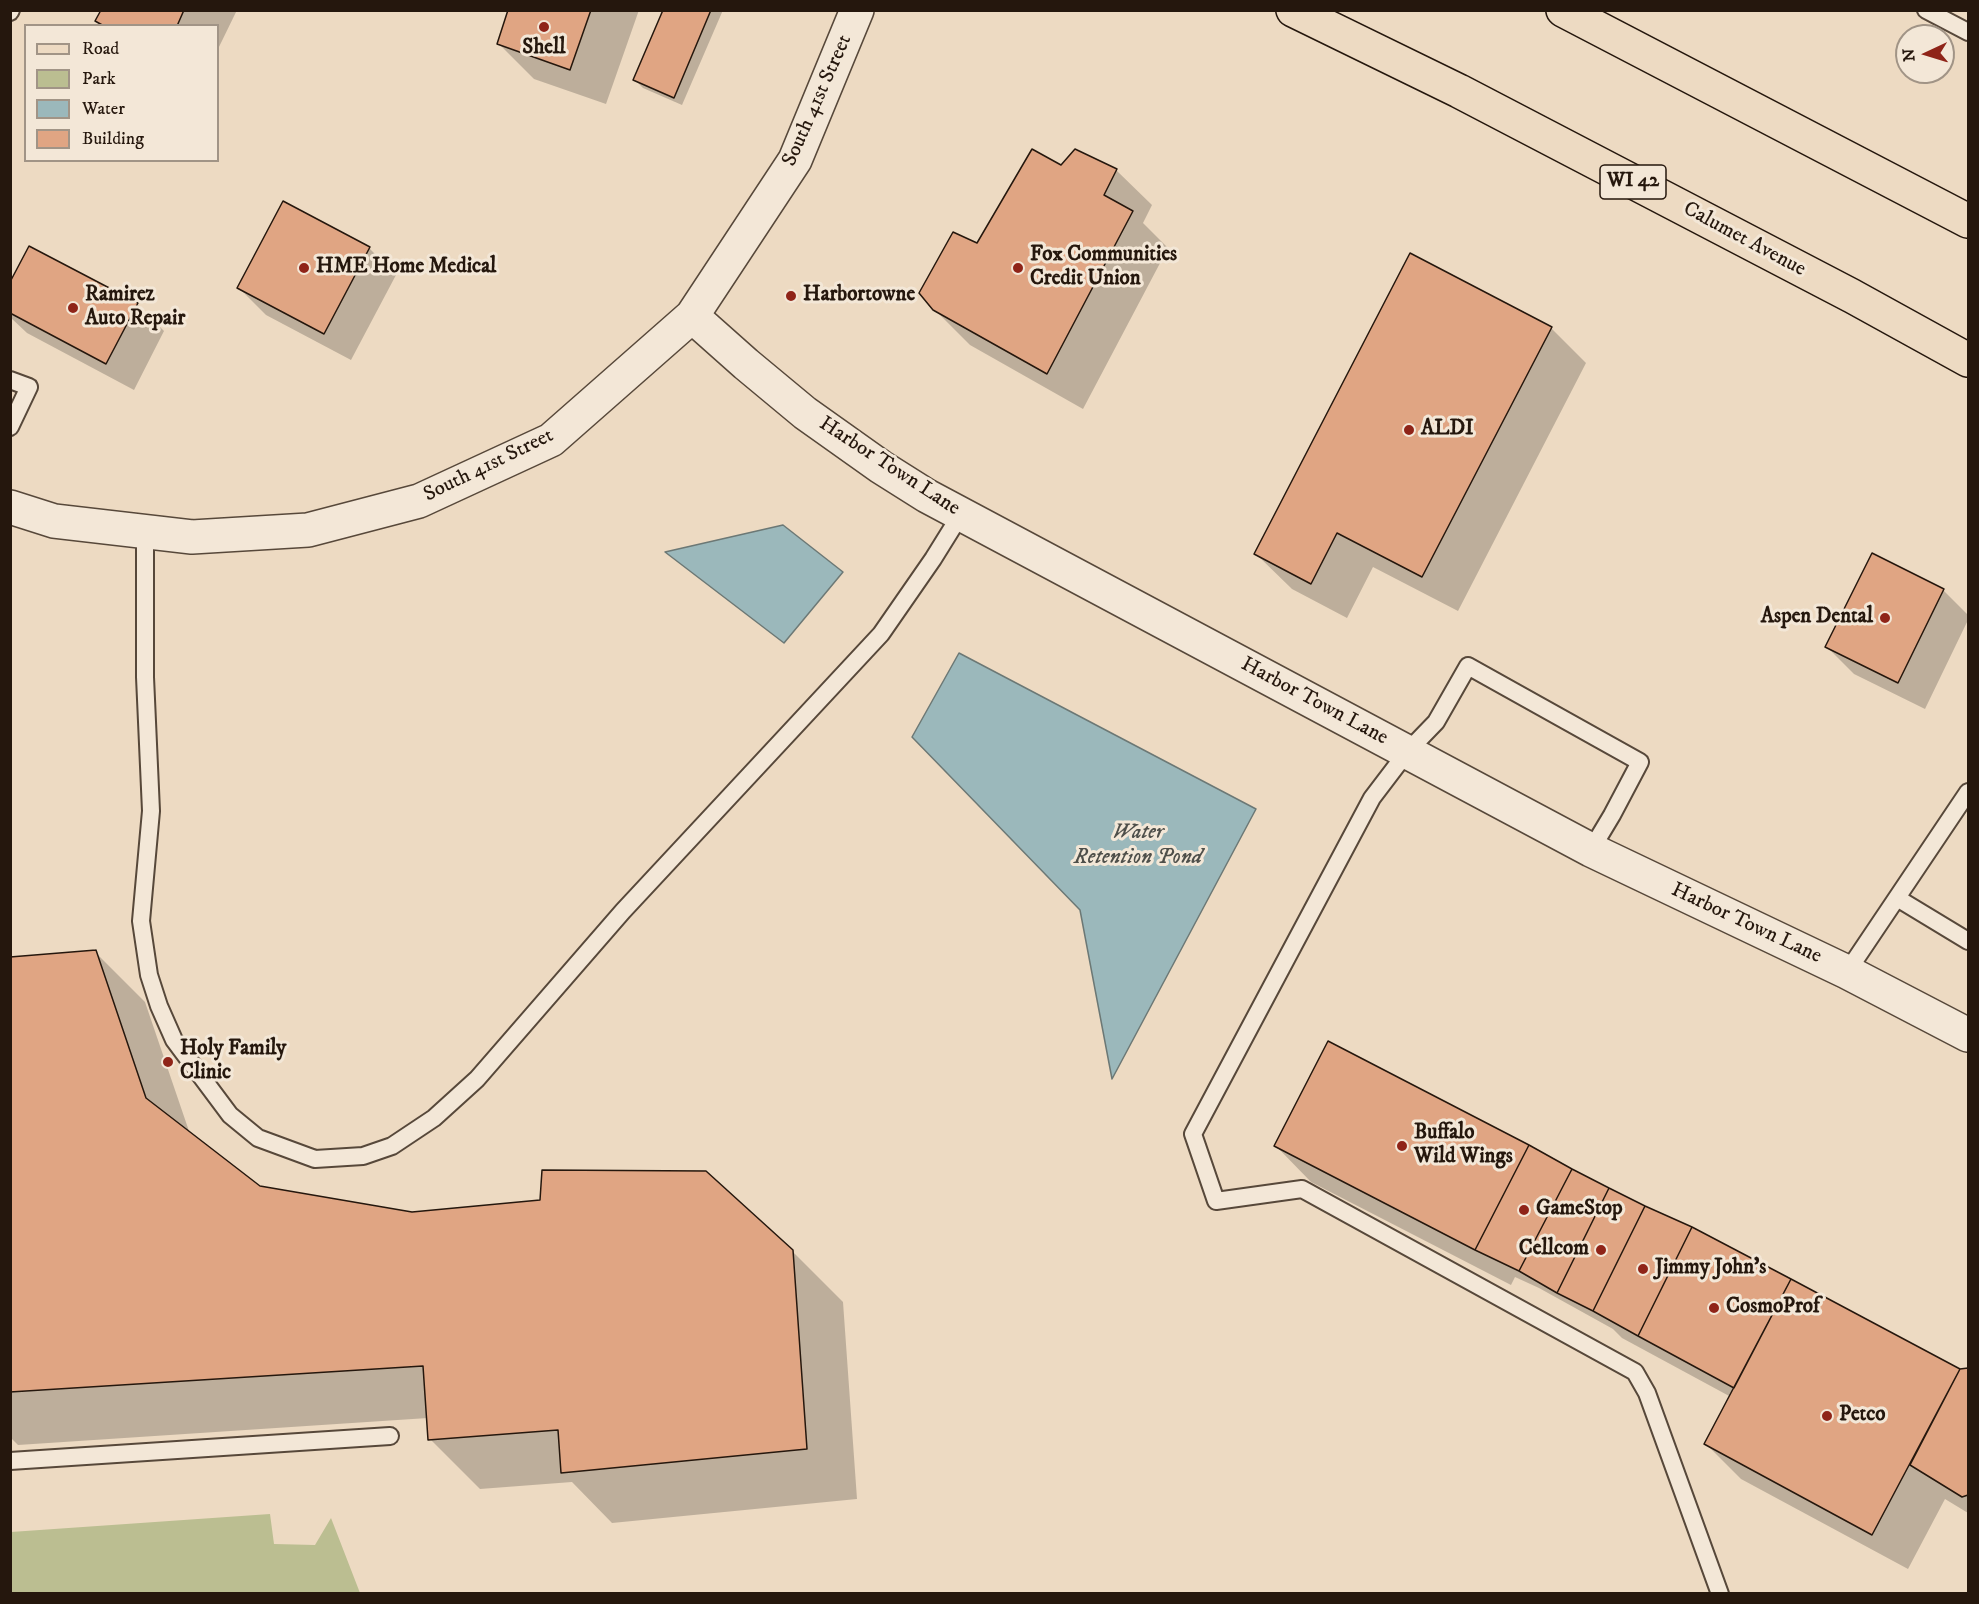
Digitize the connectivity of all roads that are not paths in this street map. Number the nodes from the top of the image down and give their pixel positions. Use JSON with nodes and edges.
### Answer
{"nodes":[{"id":1,"x":856,"y":10,"type":"edge"},
{"id":2,"x":1293,"y":10,"type":"edge"},
{"id":3,"x":1563,"y":10,"type":"edge"},
{"id":4,"x":1926,"y":10,"type":"edge"},
{"id":5,"x":1968,"y":33,"type":"edge"},
{"id":6,"x":1968,"y":221,"type":"edge"},
{"id":7,"x":692,"y":316,"type":"junction"},
{"id":8,"x":1968,"y":360,"type":"edge"},
{"id":9,"x":10,"y":380,"type":"edge"},
{"id":10,"x":10,"y":428,"type":"edge"},
{"id":11,"x":10,"y":507,"type":"edge"},
{"id":12,"x":961,"y":514,"type":"junction"},
{"id":13,"x":145,"y":532,"type":"junction"},
{"id":14,"x":1407,"y":752,"type":"junction"},
{"id":15,"x":1968,"y":792,"type":"edge"},
{"id":16,"x":1591,"y":850,"type":"junction"},
{"id":17,"x":1897,"y":898,"type":"junction"},
{"id":18,"x":1968,"y":941,"type":"edge"},
{"id":19,"x":1847,"y":972,"type":"junction"},
{"id":20,"x":1968,"y":1035,"type":"edge"},
{"id":21,"x":390,"y":1436,"type":"dead end"},
{"id":22,"x":10,"y":1461,"type":"edge"},
{"id":23,"x":1720,"y":1593,"type":"edge"}],
"edges":[{"from":1,"to":7,"type":"street","name":"South 41st Street"},
{"from":2,"to":8,"type":"main road","name":"Calumet Avenue","number":"WI 42"},
{"from":3,"to":6,"type":"main road"},
{"from":4,"to":5,"type":"lane"},
{"from":7,"to":12,"type":"street","name":"Harbor Town Lane"},
{"from":7,"to":13,"type":"street","name":"South 41st Street"},
{"from":9,"to":10,"type":"lane"},
{"from":11,"to":13,"type":"street","name":"South 41st Street"},
{"from":12,"to":13,"type":"lane"},
{"from":12,"to":14,"type":"street","name":"Harbor Town Lane"},
{"from":14,"to":16,"type":"street","name":"Harbor Town Lane"},
{"from":14,"to":16,"type":"lane"},
{"from":14,"to":23,"type":"lane"},
{"from":15,"to":17,"type":"lane"},
{"from":16,"to":19,"type":"street","name":"Harbor Town Lane"},
{"from":17,"to":18,"type":"lane"},
{"from":17,"to":19,"type":"lane"},
{"from":19,"to":20,"type":"street","name":"Harbor Town Lane"},
{"from":21,"to":22,"type":"lane"}]}
